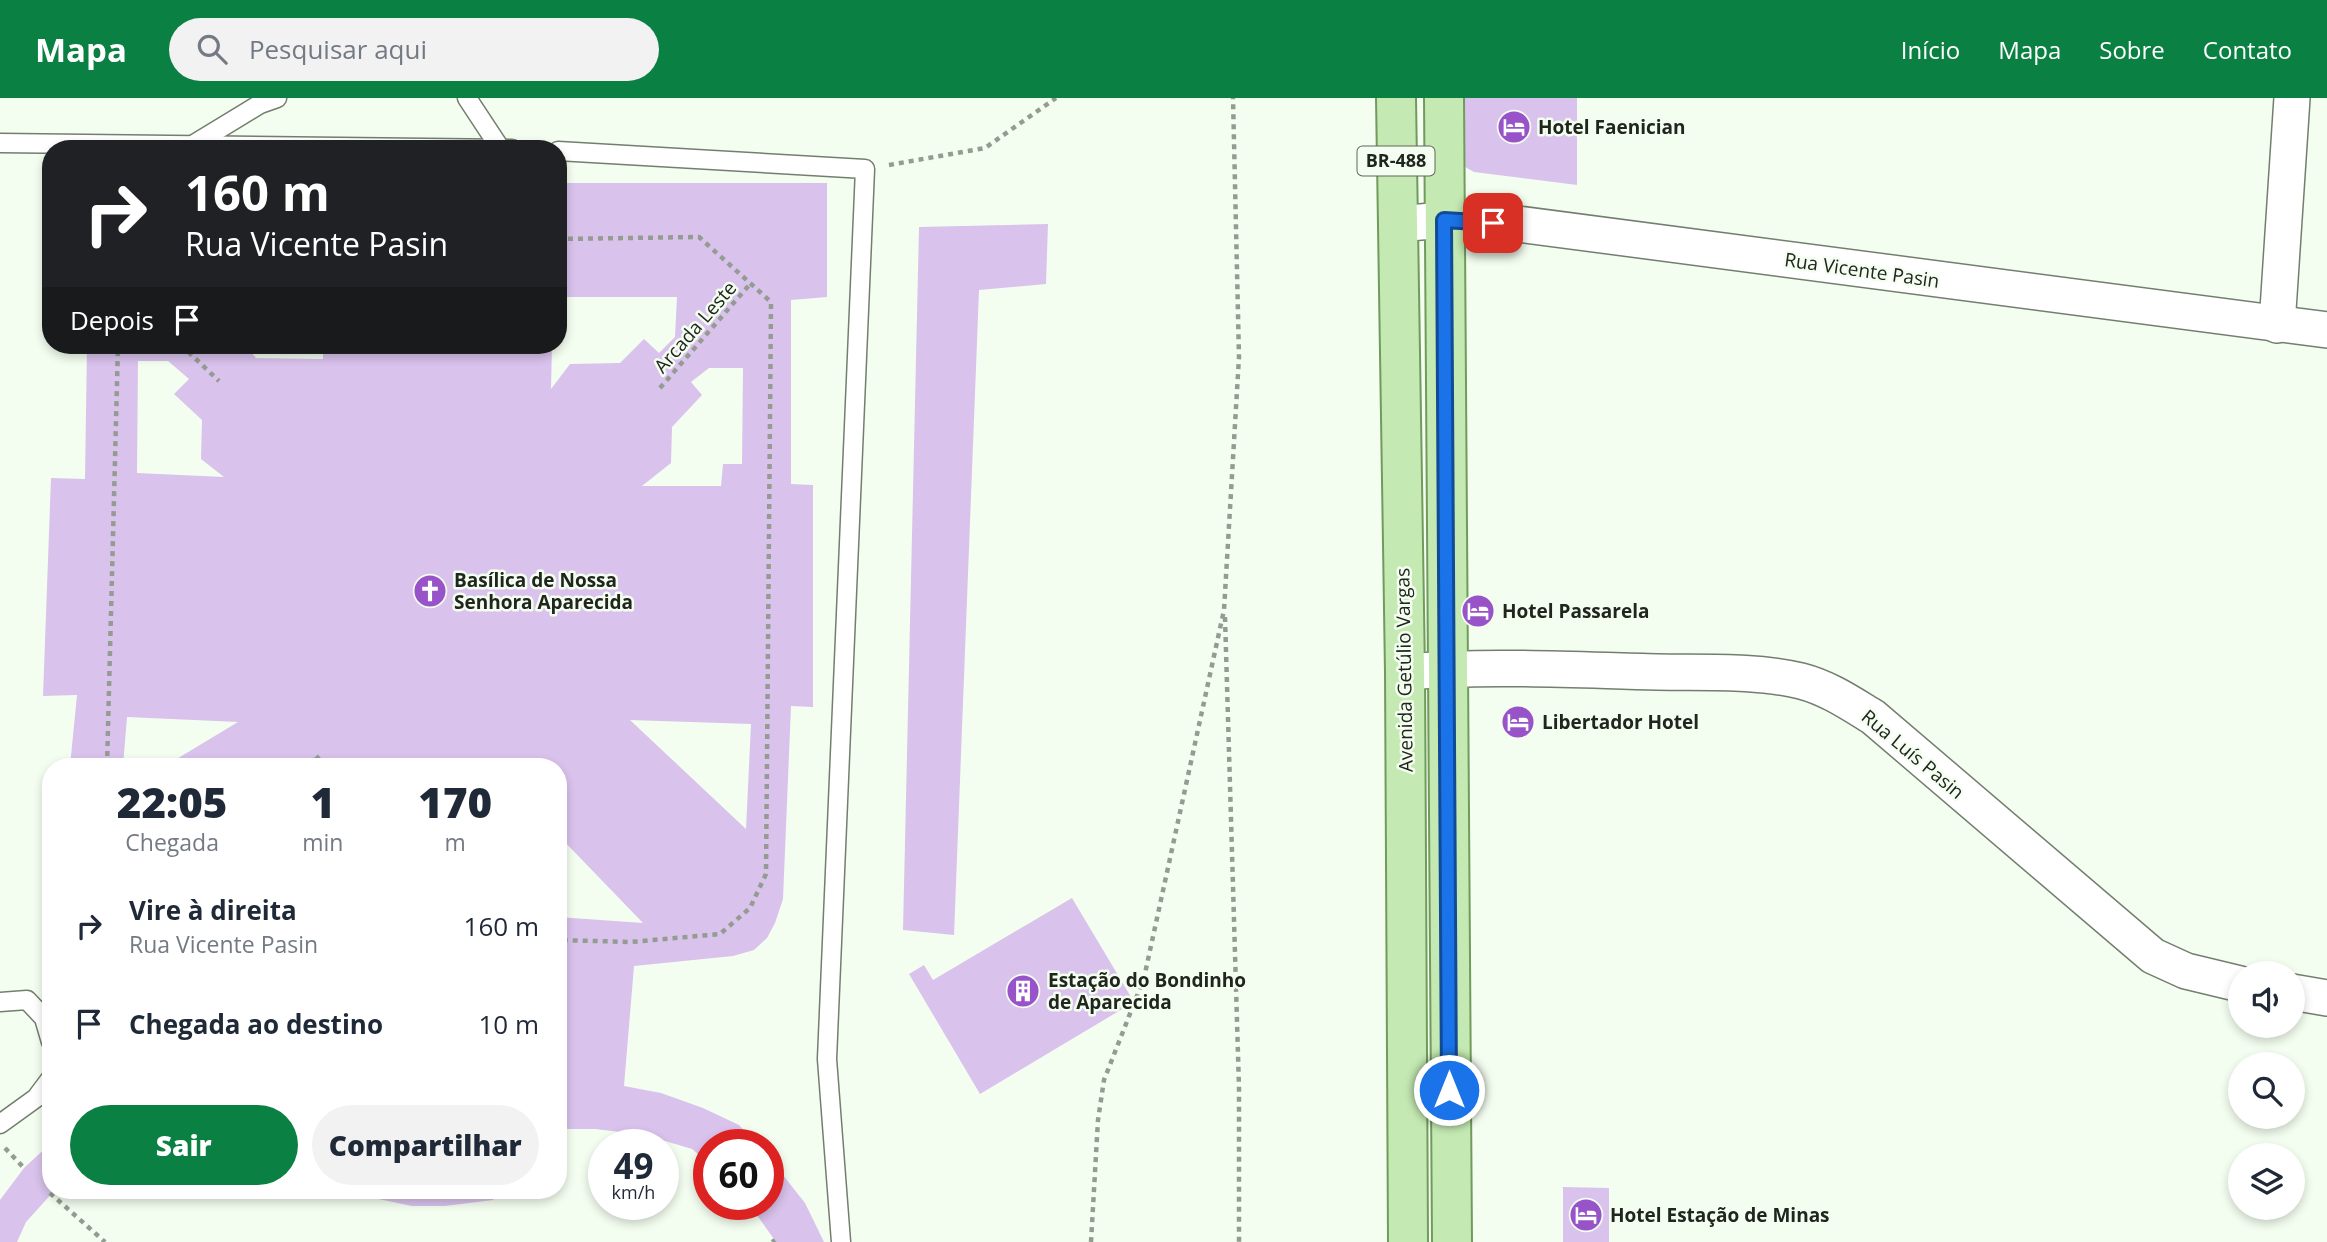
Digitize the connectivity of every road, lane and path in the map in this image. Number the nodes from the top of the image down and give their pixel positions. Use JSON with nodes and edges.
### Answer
{"nodes":[{"id":1,"x":277,"y":98,"type":"edge"},
{"id":2,"x":467,"y":98,"type":"edge"},
{"id":3,"x":1056,"y":98,"type":"edge"},
{"id":4,"x":1233,"y":98,"type":"edge"},
{"id":5,"x":1396,"y":98,"type":"edge"},
{"id":6,"x":1444,"y":98,"type":"edge"},
{"id":7,"x":2292,"y":98,"type":"edge"},
{"id":8,"x":201,"y":140,"type":"edge"},
{"id":9,"x":495,"y":140,"type":"edge"},
{"id":10,"x":0,"y":143,"type":"edge"},
{"id":11,"x":42,"y":144,"type":"edge"},
{"id":12,"x":985,"y":148,"type":"dead end"},
{"id":13,"x":567,"y":152,"type":"edge"},
{"id":14,"x":1444,"y":220,"type":"junction"},
{"id":15,"x":1397,"y":224,"type":"junction"},
{"id":16,"x":567,"y":239,"type":"edge"},
{"id":17,"x":750,"y":284,"type":"junction"},
{"id":18,"x":2277,"y":325,"type":"junction"},
{"id":19,"x":2327,"y":330,"type":"edge"},
{"id":20,"x":118,"y":354,"type":"edge"},
{"id":21,"x":190,"y":354,"type":"edge"},
{"id":22,"x":219,"y":381,"type":"dead end"},
{"id":23,"x":660,"y":388,"type":"dead end"},
{"id":24,"x":1224,"y":610,"type":"junction"},
{"id":25,"x":1448,"y":668,"type":"junction"},
{"id":26,"x":1405,"y":672,"type":"junction"},
{"id":27,"x":322,"y":754,"type":"dead end"},
{"id":28,"x":107,"y":758,"type":"edge"},
{"id":29,"x":317,"y":758,"type":"edge"},
{"id":30,"x":567,"y":940,"type":"edge"},
{"id":31,"x":2228,"y":981,"type":"edge"},
{"id":32,"x":2305,"y":994,"type":"edge"},
{"id":33,"x":2327,"y":998,"type":"edge"},
{"id":34,"x":0,"y":1002,"type":"edge"},
{"id":35,"x":42,"y":1016,"type":"edge"},
{"id":36,"x":42,"y":1090,"type":"edge"},
{"id":37,"x":0,"y":1124,"type":"edge"},
{"id":38,"x":0,"y":1138,"type":"edge"},
{"id":39,"x":24,"y":1168,"type":"dead end"},
{"id":40,"x":57,"y":1199,"type":"edge"},
{"id":41,"x":105,"y":1242,"type":"edge"},
{"id":42,"x":841,"y":1242,"type":"edge"},
{"id":43,"x":1091,"y":1242,"type":"edge"},
{"id":44,"x":1239,"y":1242,"type":"edge"},
{"id":45,"x":1408,"y":1242,"type":"edge"},
{"id":46,"x":1452,"y":1242,"type":"edge"}],
"edges":[{"from":1,"to":8,"type":"lane"},
{"from":2,"to":9,"type":"lane"},
{"from":3,"to":12,"type":"path"},
{"from":4,"to":24,"type":"path"},
{"from":5,"to":15,"type":"main road","name":"Avenida Getúlio Vargas","number":"BR-488"},
{"from":6,"to":14,"type":"main road","number":"BR-488"},
{"from":7,"to":18,"type":"street"},
{"from":10,"to":11,"type":"lane"},
{"from":13,"to":42,"type":"lane"},
{"from":14,"to":15,"type":"street","name":"Rua Vicente Pasin"},
{"from":14,"to":18,"type":"street","name":"Rua Vicente Pasin"},
{"from":14,"to":25,"type":"main road","number":"BR-488"},
{"from":15,"to":26,"type":"main road","name":"Avenida Getúlio Vargas","number":"BR-488"},
{"from":16,"to":17,"type":"path"},
{"from":17,"to":23,"type":"path","name":"Arcada Leste"},
{"from":17,"to":30,"type":"path"},
{"from":18,"to":19,"type":"street","name":"Rua Vicente Pasin"},
{"from":20,"to":28,"type":"path"},
{"from":21,"to":22,"type":"path"},
{"from":24,"to":43,"type":"path"},
{"from":24,"to":44,"type":"path"},
{"from":25,"to":26,"type":"street","name":"Rua Luís Pasin"},
{"from":25,"to":31,"type":"street","name":"Rua Luís Pasin"},
{"from":25,"to":46,"type":"main road","number":"BR-488"},
{"from":26,"to":45,"type":"main road","name":"Avenida Getúlio Vargas","number":"BR-488"},
{"from":27,"to":29,"type":"path"},
{"from":32,"to":33,"type":"street"},
{"from":34,"to":35,"type":"lane"},
{"from":36,"to":37,"type":"lane"},
{"from":38,"to":39,"type":"path"},
{"from":40,"to":41,"type":"path"}]}
